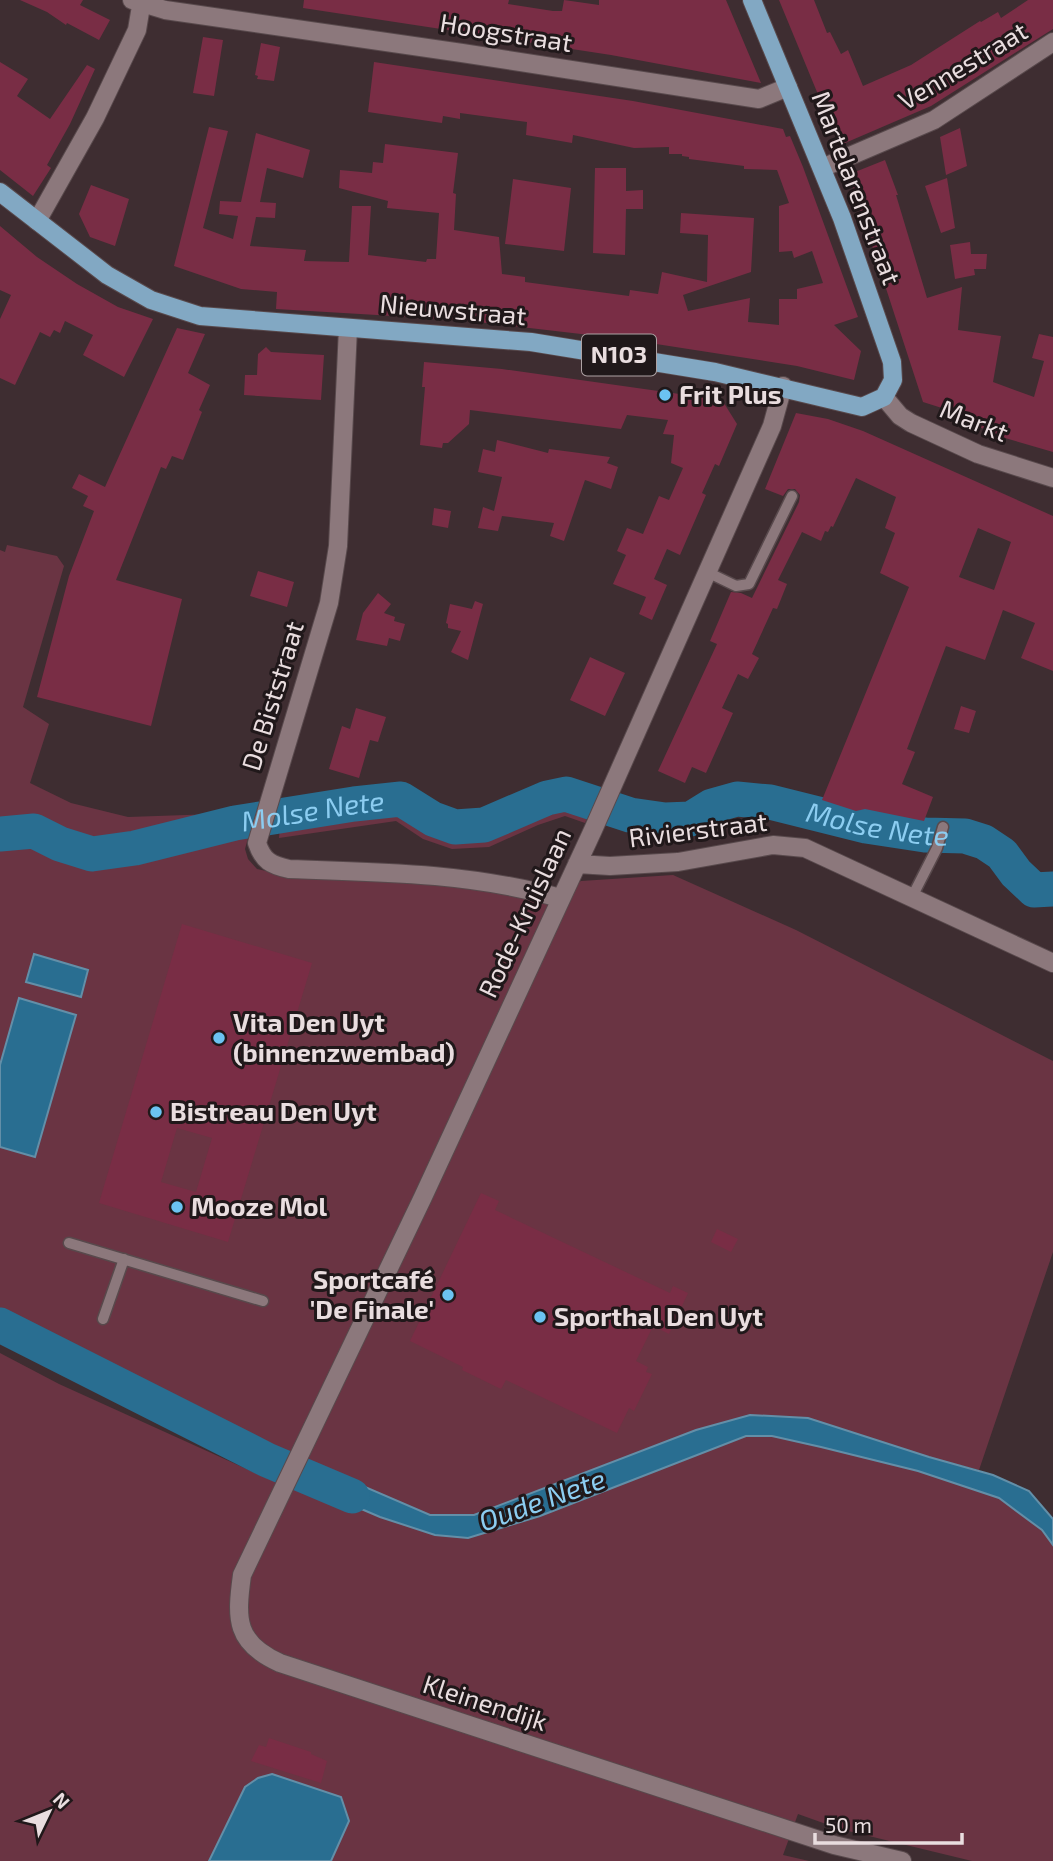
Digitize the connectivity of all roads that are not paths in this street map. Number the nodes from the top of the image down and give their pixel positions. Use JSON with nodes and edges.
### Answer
{"nodes":[{"id":1,"x":752,"y":0,"type":"edge"},
{"id":2,"x":138,"y":1,"type":"edge"},
{"id":3,"x":1053,"y":42,"type":"edge"},
{"id":4,"x":788,"y":87,"type":"junction"},
{"id":5,"x":822,"y":168,"type":"junction"},
{"id":6,"x":0,"y":192,"type":"edge"},
{"id":7,"x":37,"y":221,"type":"junction"},
{"id":8,"x":348,"y":328,"type":"junction"},
{"id":9,"x":783,"y":386,"type":"junction"},
{"id":10,"x":884,"y":397,"type":"junction"},
{"id":11,"x":1053,"y":478,"type":"edge"},
{"id":12,"x":792,"y":496,"type":"dead end"},
{"id":13,"x":707,"y":572,"type":"junction"},
{"id":14,"x":943,"y":827,"type":"dead end"},
{"id":15,"x":577,"y":864,"type":"junction"},
{"id":16,"x":912,"y":897,"type":"junction"},
{"id":17,"x":560,"y":898,"type":"junction"},
{"id":18,"x":1053,"y":963,"type":"edge"},
{"id":19,"x":69,"y":1243,"type":"dead end"},
{"id":20,"x":124,"y":1259,"type":"junction"},
{"id":21,"x":263,"y":1301,"type":"dead end"},
{"id":22,"x":103,"y":1319,"type":"dead end"},
{"id":23,"x":298,"y":1456,"type":"joint"},
{"id":24,"x":902,"y":1861,"type":"edge"}],
"edges":[{"from":1,"to":4,"type":"main road","name":"Martelarenstraat"},
{"from":2,"to":4,"type":"street","name":"Hoogstraat"},
{"from":2,"to":7,"type":"street"},
{"from":3,"to":5,"type":"street","name":"Vennestraat"},
{"from":4,"to":5,"type":"main road","name":"Martelarenstraat"},
{"from":5,"to":10,"type":"main road","name":"Martelarenstraat"},
{"from":6,"to":7,"type":"main road","number":"N103"},
{"from":7,"to":8,"type":"main road","name":"Nieuwstraat","number":"N103"},
{"from":8,"to":9,"type":"main road","name":"Nieuwstraat","number":"N103"},
{"from":8,"to":17,"type":"street","name":"De Biststraat"},
{"from":9,"to":10,"type":"main road","name":"Nieuwstraat","number":"N103"},
{"from":9,"to":13,"type":"street","name":"Rode-Kruislaan"},
{"from":10,"to":11,"type":"street","name":"Markt"},
{"from":12,"to":13,"type":"lane"},
{"from":13,"to":15,"type":"street","name":"Rode-Kruislaan"},
{"from":14,"to":16,"type":"lane"},
{"from":15,"to":16,"type":"street","name":"Rivierstraat"},
{"from":15,"to":17,"type":"street","name":"Rode-Kruislaan"},
{"from":16,"to":18,"type":"street","name":"Rivierstraat"},
{"from":17,"to":23,"type":"street","name":"Rode-Kruislaan"},
{"from":19,"to":20,"type":"lane"},
{"from":20,"to":21,"type":"lane"},
{"from":20,"to":22,"type":"lane"},
{"from":23,"to":24,"type":"street","name":"Kleinendijk"}]}
